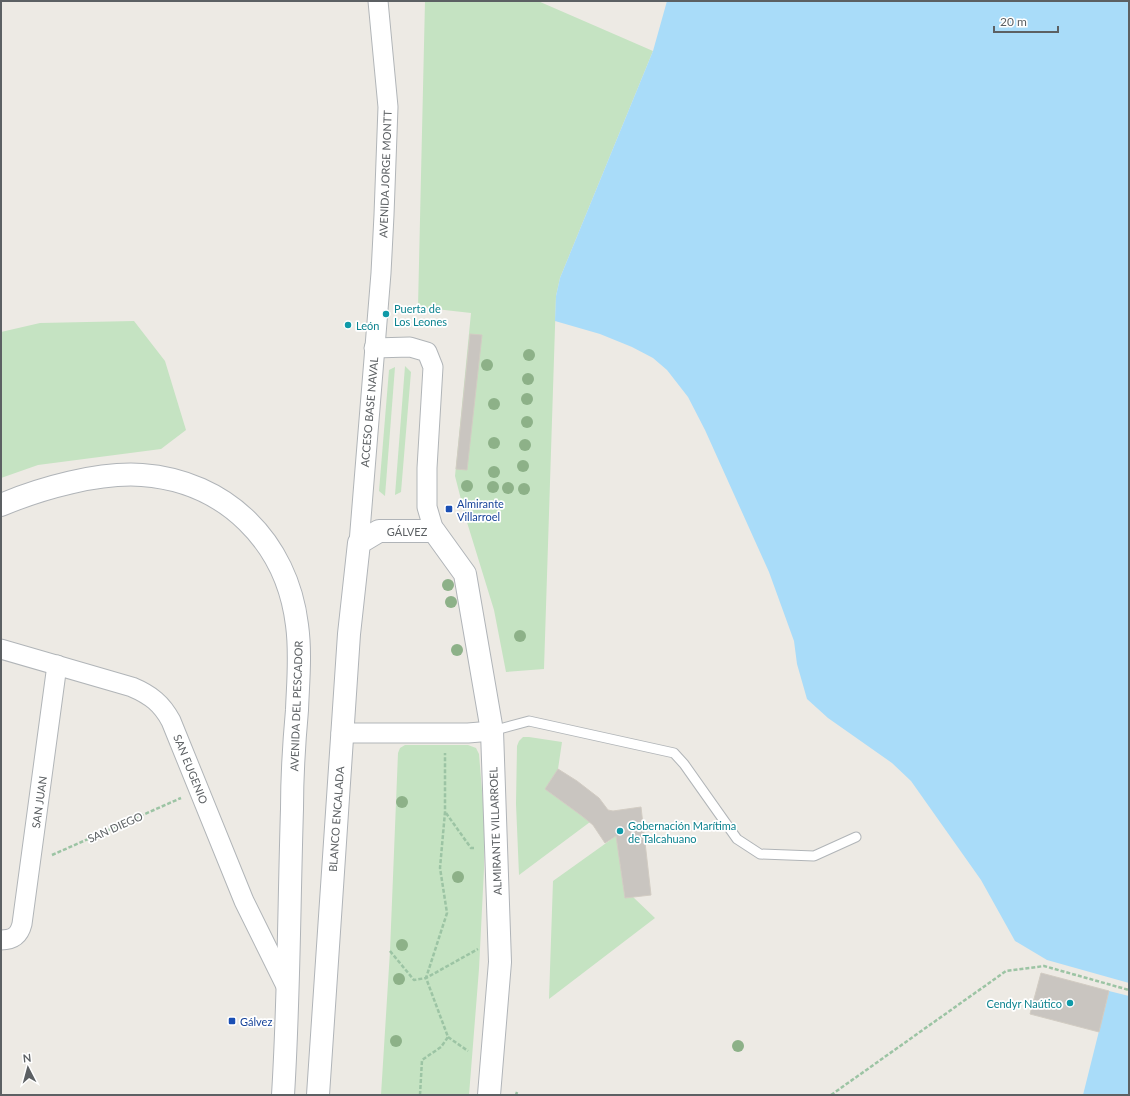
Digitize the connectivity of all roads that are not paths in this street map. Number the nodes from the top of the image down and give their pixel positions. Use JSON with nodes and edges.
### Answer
{"nodes":[{"id":1,"x":378,"y":1,"type":"edge"},
{"id":2,"x":374,"y":348,"type":"junction"},
{"id":3,"x":1,"y":505,"type":"edge"},
{"id":4,"x":434,"y":531,"type":"junction"},
{"id":5,"x":359,"y":543,"type":"junction"},
{"id":6,"x":1,"y":649,"type":"edge"},
{"id":7,"x":57,"y":665,"type":"junction"},
{"id":8,"x":492,"y":731,"type":"junction"},
{"id":9,"x":341,"y":733,"type":"junction"},
{"id":10,"x":856,"y":837,"type":"dead end"},
{"id":11,"x":8,"y":938,"type":"edge"},
{"id":12,"x":288,"y":990,"type":"junction"},
{"id":13,"x":283,"y":1095,"type":"edge"},
{"id":14,"x":318,"y":1095,"type":"edge"},
{"id":15,"x":489,"y":1095,"type":"edge"}],
"edges":[{"from":1,"to":2,"type":"street","name":"AVENIDA JORGE MONTT"},
{"from":2,"to":4,"type":"street","name":"ACCESO BASE NAVAL"},
{"from":2,"to":5,"type":"street","name":"ACCESO BASE NAVAL"},
{"from":3,"to":12,"type":"street","name":"AVENIDA DEL PESCADOR"},
{"from":4,"to":5,"type":"street","name":"GÁLVEZ"},
{"from":4,"to":8,"type":"street","name":"ALMIRANTE VILLARROEL"},
{"from":5,"to":9,"type":"street","name":"BLANCO ENCALADA"},
{"from":6,"to":7,"type":"street","name":"SAN EUGENIO"},
{"from":7,"to":11,"type":"street","name":"SAN JUAN"},
{"from":7,"to":12,"type":"street","name":"SAN EUGENIO"},
{"from":8,"to":9,"type":"street"},
{"from":8,"to":10,"type":"lane"},
{"from":8,"to":15,"type":"street","name":"ALMIRANTE VILLARROEL"},
{"from":9,"to":14,"type":"street","name":"BLANCO ENCALADA"},
{"from":12,"to":13,"type":"street","name":"AVENIDA DEL PESCADOR"}]}
